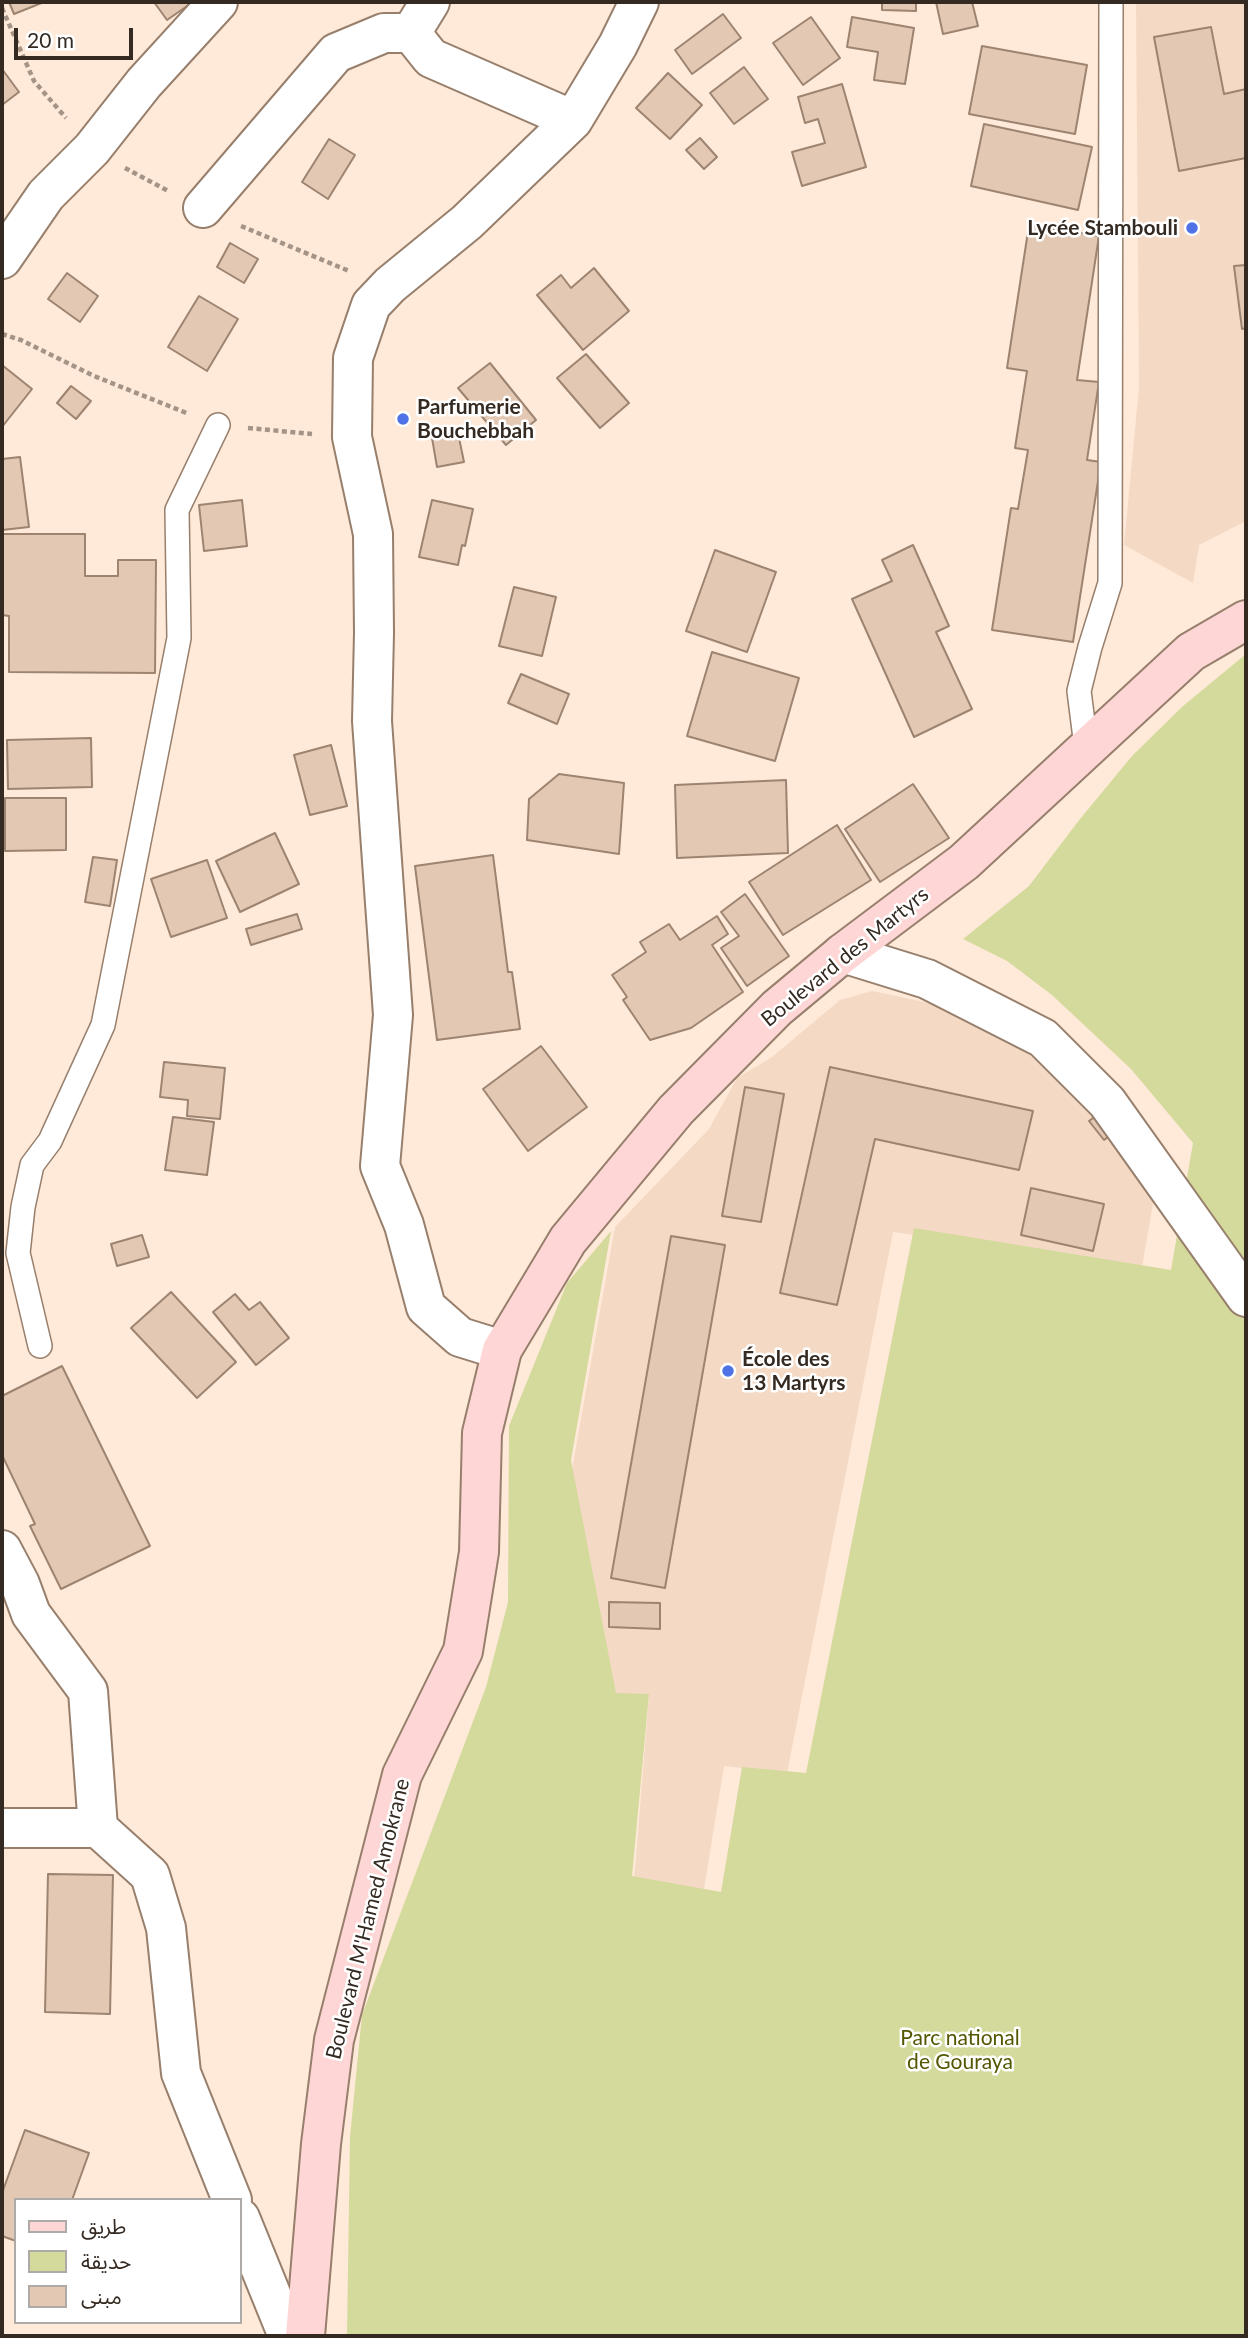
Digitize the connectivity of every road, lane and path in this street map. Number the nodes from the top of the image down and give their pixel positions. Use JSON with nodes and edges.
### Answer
{"nodes":[{"id":1,"x":218,"y":2,"type":"edge"},
{"id":2,"x":639,"y":2,"type":"edge"},
{"id":3,"x":1111,"y":2,"type":"edge"},
{"id":4,"x":2,"y":8,"type":"edge"},
{"id":5,"x":421,"y":17,"type":"edge"},
{"id":6,"x":573,"y":120,"type":"junction"},
{"id":7,"x":92,"y":149,"type":"junction"},
{"id":8,"x":203,"y":208,"type":"dead end"},
{"id":9,"x":2,"y":259,"type":"edge"},
{"id":10,"x":2,"y":334,"type":"edge"},
{"id":11,"x":218,"y":425,"type":"junction"},
{"id":12,"x":352,"y":437,"type":"junction"},
{"id":13,"x":1246,"y":620,"type":"edge"},
{"id":14,"x":1086,"y":747,"type":"junction"},
{"id":15,"x":843,"y":953,"type":"junction"},
{"id":16,"x":1246,"y":1297,"type":"edge"},
{"id":17,"x":40,"y":1346,"type":"dead end"},
{"id":18,"x":502,"y":1350,"type":"junction"},
{"id":19,"x":2,"y":1550,"type":"edge"},
{"id":20,"x":2,"y":1828,"type":"edge"},
{"id":21,"x":98,"y":1828,"type":"junction"},
{"id":22,"x":231,"y":2198,"type":"edge"},
{"id":23,"x":242,"y":2223,"type":"edge"},
{"id":24,"x":288,"y":2336,"type":"edge"},
{"id":25,"x":304,"y":2336,"type":"edge"}],
"edges":[{"from":1,"to":7,"type":"street"},
{"from":2,"to":6,"type":"street"},
{"from":3,"to":14,"type":"lane"},
{"from":4,"to":7,"type":"path"},
{"from":5,"to":6,"type":"street"},
{"from":5,"to":8,"type":"street"},
{"from":6,"to":12,"type":"street"},
{"from":7,"to":9,"type":"street"},
{"from":10,"to":11,"type":"path"},
{"from":11,"to":12,"type":"path"},
{"from":11,"to":17,"type":"lane"},
{"from":12,"to":18,"type":"street"},
{"from":13,"to":14,"type":"main road","name":"Boulevard des Martyrs"},
{"from":14,"to":15,"type":"main road","name":"Boulevard des Martyrs"},
{"from":15,"to":16,"type":"street"},
{"from":15,"to":18,"type":"main road","name":"Boulevard des Martyrs"},
{"from":18,"to":25,"type":"main road","name":"Boulevard M'Hamed Amokrane"},
{"from":19,"to":21,"type":"street"},
{"from":20,"to":21,"type":"street"},
{"from":21,"to":22,"type":"street"},
{"from":23,"to":24,"type":"street"}]}
